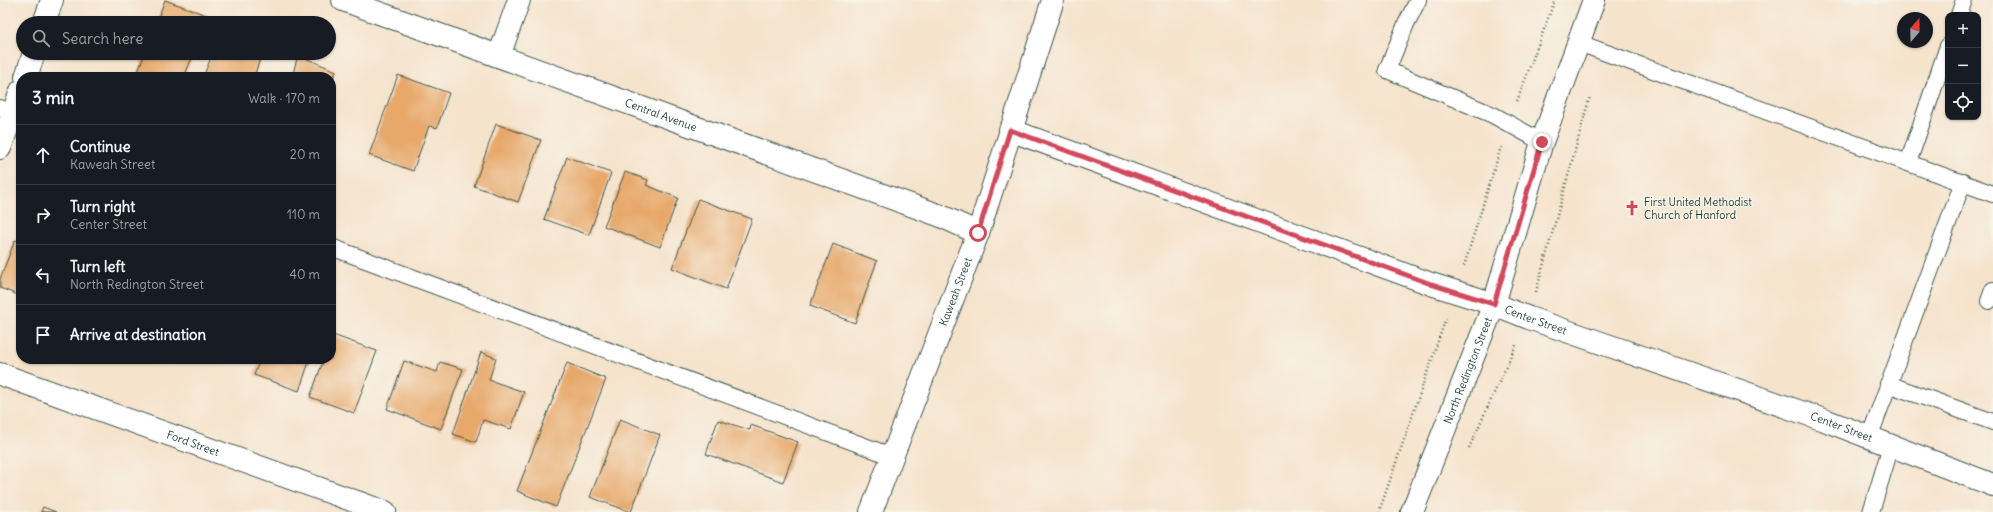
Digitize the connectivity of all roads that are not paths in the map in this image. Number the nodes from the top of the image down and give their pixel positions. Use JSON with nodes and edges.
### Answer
{"nodes":[{"id":1,"x":52,"y":0,"type":"edge"},
{"id":2,"x":343,"y":0,"type":"edge"},
{"id":3,"x":519,"y":0,"type":"edge"},
{"id":4,"x":1052,"y":0,"type":"edge"},
{"id":5,"x":1418,"y":0,"type":"edge"},
{"id":6,"x":1594,"y":0,"type":"edge"},
{"id":7,"x":1964,"y":0,"type":"edge"},
{"id":8,"x":1960,"y":12,"type":"edge"},
{"id":9,"x":46,"y":16,"type":"edge"},
{"id":10,"x":1579,"y":43,"type":"junction"},
{"id":11,"x":1947,"y":48,"type":"edge"},
{"id":12,"x":499,"y":56,"type":"junction"},
{"id":13,"x":32,"y":60,"type":"edge"},
{"id":14,"x":28,"y":72,"type":"edge"},
{"id":15,"x":16,"y":104,"type":"edge"},
{"id":16,"x":12,"y":114,"type":"edge"},
{"id":17,"x":1010,"y":130,"type":"junction"},
{"id":18,"x":1542,"y":142,"type":"junction"},
{"id":19,"x":0,"y":148,"type":"edge"},
{"id":20,"x":1908,"y":163,"type":"junction"},
{"id":21,"x":1962,"y":182,"type":"junction"},
{"id":22,"x":1993,"y":194,"type":"edge"},
{"id":23,"x":978,"y":233,"type":"junction"},
{"id":24,"x":336,"y":249,"type":"edge"},
{"id":25,"x":1494,"y":304,"type":"junction"},
{"id":26,"x":0,"y":374,"type":"edge"},
{"id":27,"x":1888,"y":384,"type":"junction"},
{"id":28,"x":1993,"y":422,"type":"edge"},
{"id":29,"x":1869,"y":438,"type":"junction"},
{"id":30,"x":1891,"y":446,"type":"junction"},
{"id":31,"x":891,"y":456,"type":"junction"},
{"id":32,"x":1993,"y":485,"type":"edge"},
{"id":33,"x":385,"y":512,"type":"edge"},
{"id":34,"x":871,"y":512,"type":"edge"},
{"id":35,"x":1412,"y":512,"type":"edge"},
{"id":36,"x":1871,"y":512,"type":"edge"}],
"edges":[{"from":1,"to":9,"type":"street"},
{"from":2,"to":12,"type":"street","name":"Central Avenue"},
{"from":3,"to":12,"type":"street"},
{"from":4,"to":17,"type":"street","name":"Kaweah Street"},
{"from":5,"to":18,"type":"lane"},
{"from":6,"to":10,"type":"street","name":"North Redington Street"},
{"from":7,"to":8,"type":"lane"},
{"from":10,"to":18,"type":"street","name":"North Redington Street"},
{"from":10,"to":20,"type":"lane"},
{"from":11,"to":20,"type":"lane"},
{"from":12,"to":23,"type":"street","name":"Central Avenue"},
{"from":13,"to":14,"type":"street"},
{"from":15,"to":16,"type":"street"},
{"from":16,"to":19,"type":"street"},
{"from":17,"to":23,"type":"street","name":"Kaweah Street"},
{"from":17,"to":25,"type":"street","name":"Center Street"},
{"from":18,"to":25,"type":"street","name":"North Redington Street"},
{"from":20,"to":21,"type":"lane"},
{"from":21,"to":22,"type":"lane"},
{"from":21,"to":27,"type":"lane"},
{"from":23,"to":31,"type":"street","name":"Kaweah Street"},
{"from":24,"to":31,"type":"lane"},
{"from":25,"to":29,"type":"street","name":"Center Street"},
{"from":25,"to":35,"type":"street","name":"North Redington Street"},
{"from":26,"to":33,"type":"street","name":"Ford Street"},
{"from":27,"to":28,"type":"lane"},
{"from":27,"to":29,"type":"lane"},
{"from":29,"to":30,"type":"street","name":"Center Street"},
{"from":30,"to":32,"type":"street","name":"Center Street"},
{"from":30,"to":36,"type":"lane"},
{"from":31,"to":34,"type":"street","name":"Kaweah Street"}]}
